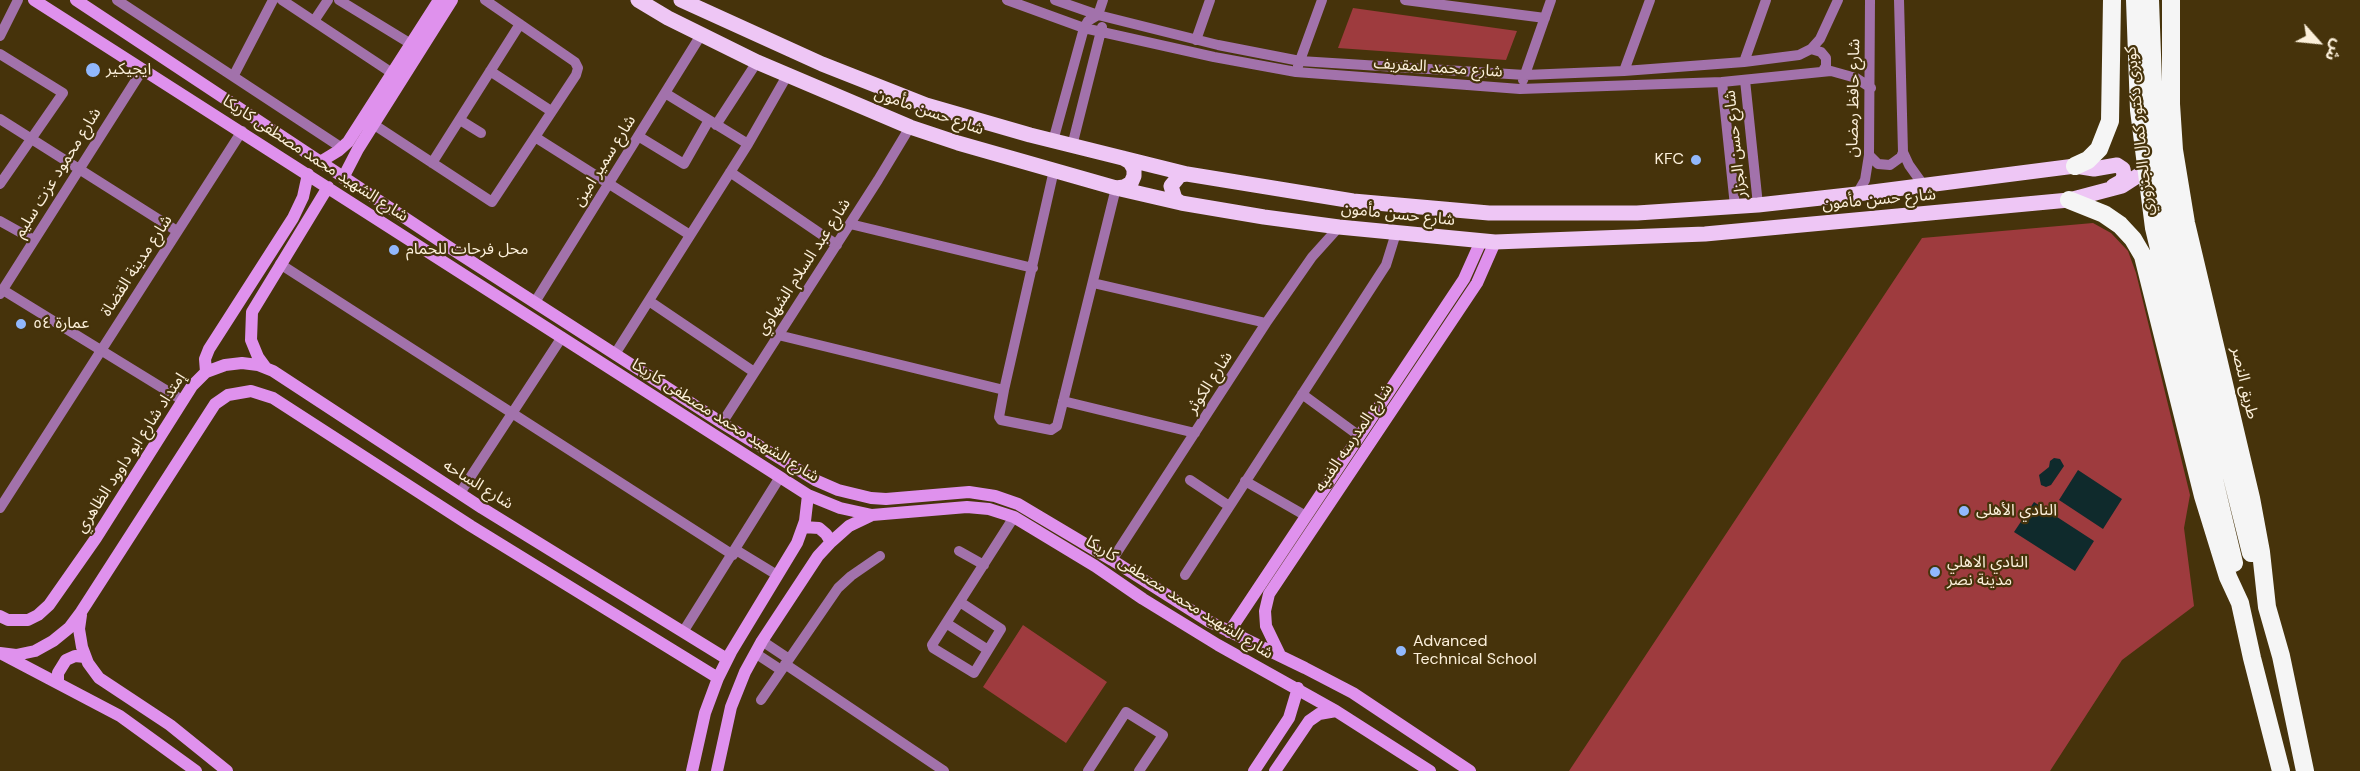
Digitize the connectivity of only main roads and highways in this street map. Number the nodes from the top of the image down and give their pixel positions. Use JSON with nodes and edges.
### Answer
{"nodes":[{"id":1,"x":34,"y":0,"type":"edge"},
{"id":2,"x":76,"y":0,"type":"edge"},
{"id":3,"x":439,"y":0,"type":"edge"},
{"id":4,"x":452,"y":0,"type":"edge"},
{"id":5,"x":638,"y":0,"type":"edge"},
{"id":6,"x":681,"y":0,"type":"edge"},
{"id":7,"x":2112,"y":0,"type":"edge"},
{"id":8,"x":2134,"y":0,"type":"edge"},
{"id":9,"x":2150,"y":0,"type":"edge"},
{"id":10,"x":2171,"y":0,"type":"edge"},
{"id":11,"x":100,"y":16,"type":"junction"},
{"id":12,"x":124,"y":31,"type":"junction"},
{"id":13,"x":89,"y":35,"type":"junction"},
{"id":14,"x":112,"y":50,"type":"junction"},
{"id":15,"x":2171,"y":104,"type":"junction"},
{"id":16,"x":2112,"y":105,"type":"junction"},
{"id":17,"x":2174,"y":142,"type":"junction"},
{"id":18,"x":349,"y":146,"type":"junction"},
{"id":19,"x":1124,"y":158,"type":"junction"},
{"id":20,"x":320,"y":162,"type":"junction"},
{"id":21,"x":2075,"y":166,"type":"junction"},
{"id":22,"x":308,"y":174,"type":"junction"},
{"id":23,"x":1187,"y":174,"type":"junction"},
{"id":24,"x":343,"y":178,"type":"junction"},
{"id":25,"x":328,"y":187,"type":"junction"},
{"id":26,"x":2180,"y":187,"type":"junction"},
{"id":27,"x":1116,"y":188,"type":"junction"},
{"id":28,"x":2101,"y":192,"type":"junction"},
{"id":29,"x":2069,"y":200,"type":"junction"},
{"id":30,"x":1181,"y":202,"type":"junction"},
{"id":31,"x":298,"y":208,"type":"junction"},
{"id":32,"x":309,"y":218,"type":"junction"},
{"id":33,"x":1488,"y":242,"type":"junction"},
{"id":34,"x":2143,"y":256,"type":"junction"},
{"id":35,"x":266,"y":368,"type":"junction"},
{"id":36,"x":207,"y":372,"type":"junction"},
{"id":37,"x":808,"y":495,"type":"junction"},
{"id":38,"x":482,"y":508,"type":"junction"},
{"id":39,"x":872,"y":515,"type":"junction"},
{"id":40,"x":503,"y":521,"type":"junction"},
{"id":41,"x":471,"y":526,"type":"junction"},
{"id":42,"x":803,"y":527,"type":"junction"},
{"id":43,"x":492,"y":539,"type":"junction"},
{"id":44,"x":831,"y":542,"type":"junction"},
{"id":45,"x":2240,"y":603,"type":"junction"},
{"id":46,"x":2267,"y":606,"type":"junction"},
{"id":47,"x":1245,"y":607,"type":"junction"},
{"id":48,"x":81,"y":612,"type":"junction"},
{"id":49,"x":0,"y":616,"type":"edge"},
{"id":50,"x":1265,"y":617,"type":"junction"},
{"id":51,"x":1229,"y":632,"type":"junction"},
{"id":52,"x":712,"y":650,"type":"junction"},
{"id":53,"x":0,"y":653,"type":"edge"},
{"id":54,"x":1281,"y":656,"type":"junction"},
{"id":55,"x":85,"y":657,"type":"junction"},
{"id":56,"x":727,"y":659,"type":"junction"},
{"id":57,"x":701,"y":668,"type":"junction"},
{"id":58,"x":718,"y":678,"type":"junction"},
{"id":59,"x":58,"y":683,"type":"junction"},
{"id":60,"x":1298,"y":688,"type":"junction"},
{"id":61,"x":1336,"y":711,"type":"junction"},
{"id":62,"x":1284,"y":725,"type":"junction"},
{"id":63,"x":1299,"y":735,"type":"junction"},
{"id":64,"x":196,"y":771,"type":"edge"},
{"id":65,"x":227,"y":771,"type":"edge"},
{"id":66,"x":692,"y":771,"type":"edge"},
{"id":67,"x":717,"y":771,"type":"edge"},
{"id":68,"x":1254,"y":771,"type":"edge"},
{"id":69,"x":1275,"y":771,"type":"edge"},
{"id":70,"x":1430,"y":771,"type":"edge"},
{"id":71,"x":1470,"y":771,"type":"edge"},
{"id":72,"x":2282,"y":771,"type":"edge"},
{"id":73,"x":2305,"y":771,"type":"edge"}],
"edges":[{"from":1,"to":13,"type":"main road","name":"شارع الشهيد محمد مصطفى كاريكا"},
{"from":2,"to":11,"type":"main road","name":"شارع الشهيد محمد مصطفى كاريكا"},
{"from":3,"to":18,"type":"main road"},
{"from":4,"to":18,"type":"main road"},
{"from":5,"to":27,"type":"main road","name":"شارع حسن مأمون"},
{"from":6,"to":19,"type":"main road","name":"شارع حسن مأمون"},
{"from":7,"to":16,"type":"highway"},
{"from":8,"to":45,"type":"highway","name":"كوبرى دكتور كمال الجنزوري"},
{"from":9,"to":46,"type":"highway","name":"كوبرى دكتور كمال الجنزوري"},
{"from":10,"to":15,"type":"highway","name":"طريق النصر"},
{"from":11,"to":12,"type":"main road","name":"شارع الشهيد محمد مصطفى كاريكا"},
{"from":11,"to":13,"type":"main road"},
{"from":12,"to":14,"type":"main road"},
{"from":12,"to":20,"type":"main road","name":"شارع الشهيد محمد مصطفى كاريكا"},
{"from":13,"to":14,"type":"main road","name":"شارع الشهيد محمد مصطفى كاريكا"},
{"from":14,"to":22,"type":"main road","name":"شارع الشهيد محمد مصطفى كاريكا"},
{"from":15,"to":16,"type":"highway"},
{"from":15,"to":17,"type":"highway","name":"طريق النصر"},
{"from":16,"to":21,"type":"highway"},
{"from":17,"to":26,"type":"highway","name":"طريق النصر"},
{"from":17,"to":28,"type":"main road","name":"شارع حسن مأمون"},
{"from":18,"to":20,"type":"main road"},
{"from":18,"to":24,"type":"main road"},
{"from":19,"to":23,"type":"main road","name":"شارع حسن مأمون"},
{"from":19,"to":27,"type":"main road"},
{"from":20,"to":24,"type":"main road","name":"شارع الشهيد محمد مصطفى كاريكا"},
{"from":21,"to":23,"type":"main road","name":"شارع حسن مأمون"},
{"from":21,"to":28,"type":"main road","name":"شارع حسن مأمون"},
{"from":22,"to":25,"type":"main road","name":"شارع الشهيد محمد مصطفى كاريكا"},
{"from":22,"to":31,"type":"main road","name":"إمتداد شارع ابو داوود الظاهري"},
{"from":23,"to":30,"type":"main road"},
{"from":24,"to":51,"type":"main road","name":"شارع الشهيد محمد مصطفى كاريكا"},
{"from":25,"to":32,"type":"main road"},
{"from":25,"to":37,"type":"main road","name":"شارع الشهيد محمد مصطفى كاريكا"},
{"from":26,"to":34,"type":"highway"},
{"from":26,"to":46,"type":"highway","name":"طريق النصر"},
{"from":27,"to":30,"type":"main road","name":"شارع حسن مأمون"},
{"from":28,"to":29,"type":"main road","name":"شارع حسن مأمون"},
{"from":29,"to":33,"type":"main road","name":"شارع حسن مأمون"},
{"from":29,"to":34,"type":"highway"},
{"from":30,"to":33,"type":"main road","name":"شارع حسن مأمون"},
{"from":31,"to":32,"type":"main road"},
{"from":31,"to":36,"type":"main road","name":"إمتداد شارع ابو داوود الظاهري"},
{"from":32,"to":35,"type":"main road"},
{"from":33,"to":47,"type":"main road","name":"شارع المدرسه الفنيه"},
{"from":33,"to":50,"type":"main road","name":"شارع المدرسه الفنيه"},
{"from":34,"to":45,"type":"highway"},
{"from":35,"to":36,"type":"main road","name":"شارع الساحه"},
{"from":35,"to":38,"type":"main road","name":"شارع الساحه"},
{"from":36,"to":49,"type":"main road","name":"إمتداد شارع ابو داوود الظاهري"},
{"from":37,"to":39,"type":"main road","name":"شارع الشهيد محمد مصطفى كاريكا"},
{"from":37,"to":42,"type":"main road"},
{"from":38,"to":40,"type":"main road","name":"شارع الساحه"},
{"from":38,"to":41,"type":"main road"},
{"from":39,"to":44,"type":"main road"},
{"from":39,"to":60,"type":"main road","name":"شارع الشهيد محمد مصطفى كاريكا"},
{"from":40,"to":43,"type":"main road"},
{"from":40,"to":52,"type":"main road","name":"شارع الساحه"},
{"from":41,"to":43,"type":"main road"},
{"from":41,"to":48,"type":"main road"},
{"from":42,"to":44,"type":"main road"},
{"from":42,"to":56,"type":"main road"},
{"from":43,"to":57,"type":"main road"},
{"from":44,"to":67,"type":"main road"},
{"from":45,"to":72,"type":"highway"},
{"from":46,"to":73,"type":"highway","name":"طريق النصر"},
{"from":47,"to":50,"type":"main road"},
{"from":47,"to":51,"type":"main road","name":"شارع المدرسه الفنيه"},
{"from":48,"to":53,"type":"main road"},
{"from":48,"to":55,"type":"main road"},
{"from":50,"to":54,"type":"main road"},
{"from":51,"to":54,"type":"main road","name":"شارع الشهيد محمد مصطفى كاريكا"},
{"from":52,"to":56,"type":"main road","name":"شارع الساحه"},
{"from":52,"to":57,"type":"main road"},
{"from":53,"to":59,"type":"main road"},
{"from":54,"to":71,"type":"main road","name":"شارع الشهيد محمد مصطفى كاريكا"},
{"from":55,"to":59,"type":"main road"},
{"from":55,"to":65,"type":"main road"},
{"from":56,"to":58,"type":"main road"},
{"from":57,"to":58,"type":"main road"},
{"from":58,"to":66,"type":"main road"},
{"from":59,"to":64,"type":"main road"},
{"from":60,"to":61,"type":"main road","name":"شارع الشهيد محمد مصطفى كاريكا"},
{"from":60,"to":62,"type":"main road"},
{"from":61,"to":63,"type":"main road"},
{"from":61,"to":70,"type":"main road","name":"شارع الشهيد محمد مصطفى كاريكا"},
{"from":62,"to":63,"type":"main road"},
{"from":62,"to":68,"type":"main road"},
{"from":63,"to":69,"type":"main road"}]}
